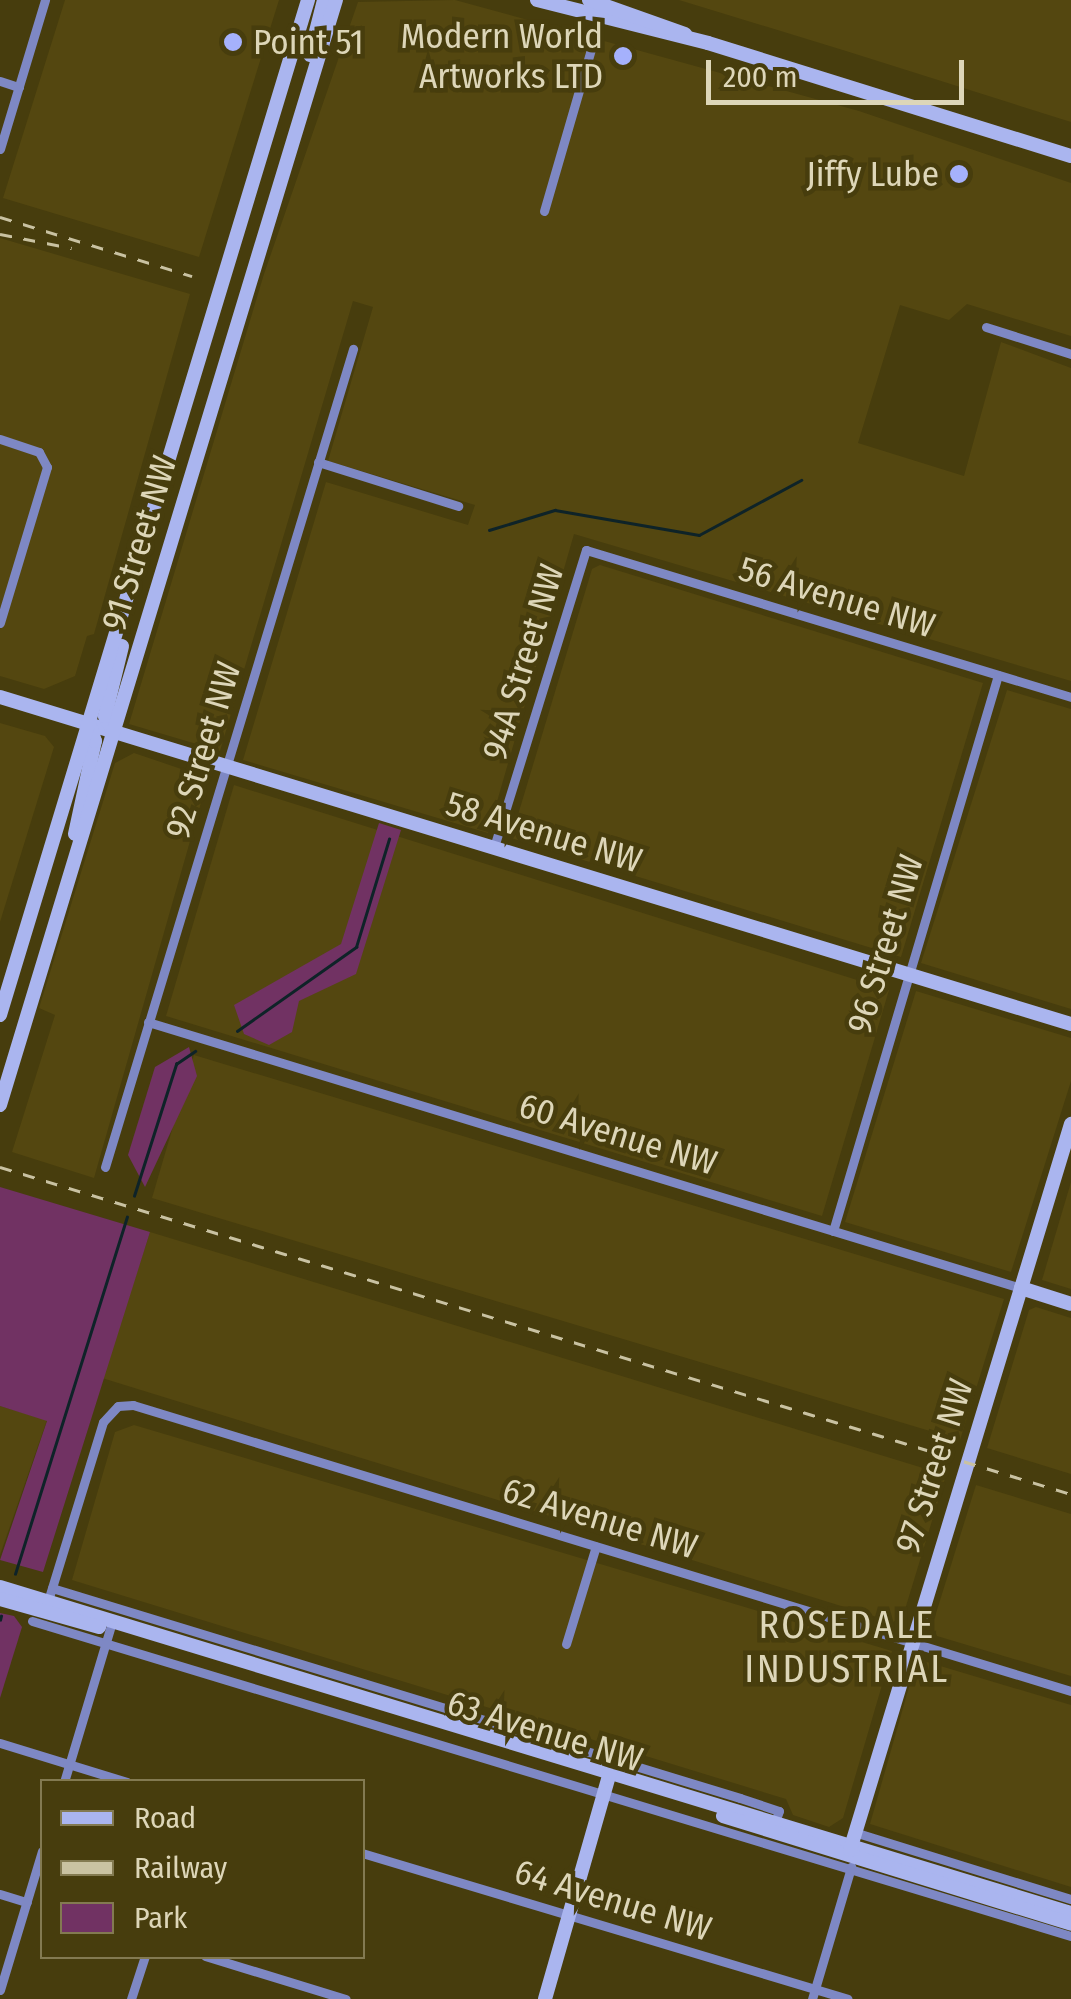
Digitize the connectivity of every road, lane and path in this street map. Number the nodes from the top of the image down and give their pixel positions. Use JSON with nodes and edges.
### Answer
{"nodes":[{"id":1,"x":45,"y":0,"type":"edge"},
{"id":2,"x":308,"y":0,"type":"edge"},
{"id":3,"x":324,"y":0,"type":"edge"},
{"id":4,"x":336,"y":0,"type":"edge"},
{"id":5,"x":345,"y":0,"type":"edge"},
{"id":6,"x":537,"y":0,"type":"edge"},
{"id":7,"x":589,"y":0,"type":"edge"},
{"id":8,"x":604,"y":7,"type":"edge"},
{"id":9,"x":322,"y":45,"type":"junction"},
{"id":10,"x":0,"y":81,"type":"edge"},
{"id":11,"x":19,"y":87,"type":"junction"},
{"id":12,"x":308,"y":91,"type":"junction"},
{"id":13,"x":0,"y":149,"type":"edge"},
{"id":14,"x":1071,"y":156,"type":"edge"},
{"id":15,"x":544,"y":211,"type":"dead end"},
{"id":16,"x":986,"y":327,"type":"dead end"},
{"id":17,"x":353,"y":349,"type":"dead end"},
{"id":18,"x":1071,"y":354,"type":"edge"},
{"id":19,"x":0,"y":440,"type":"edge"},
{"id":20,"x":318,"y":462,"type":"junction"},
{"id":21,"x":458,"y":506,"type":"dead end"},
{"id":22,"x":586,"y":550,"type":"joint"},
{"id":23,"x":132,"y":586,"type":"junction"},
{"id":24,"x":0,"y":622,"type":"edge"},
{"id":25,"x":998,"y":675,"type":"junction"},
{"id":26,"x":0,"y":696,"type":"edge"},
{"id":27,"x":1071,"y":698,"type":"edge"},
{"id":28,"x":89,"y":724,"type":"junction"},
{"id":29,"x":113,"y":731,"type":"junction"},
{"id":30,"x":228,"y":766,"type":"junction"},
{"id":31,"x":494,"y":848,"type":"junction"},
{"id":32,"x":67,"y":882,"type":"junction"},
{"id":33,"x":907,"y":974,"type":"junction"},
{"id":34,"x":0,"y":1014,"type":"edge"},
{"id":35,"x":148,"y":1022,"type":"junction"},
{"id":36,"x":1071,"y":1024,"type":"edge"},
{"id":37,"x":0,"y":1104,"type":"edge"},
{"id":38,"x":1071,"y":1124,"type":"edge"},
{"id":39,"x":105,"y":1166,"type":"dead end"},
{"id":40,"x":833,"y":1231,"type":"junction"},
{"id":41,"x":1021,"y":1288,"type":"junction"},
{"id":42,"x":1071,"y":1304,"type":"edge"},
{"id":43,"x":596,"y":1546,"type":"junction"},
{"id":44,"x":0,"y":1586,"type":"edge"},
{"id":45,"x":0,"y":1599,"type":"edge"},
{"id":46,"x":48,"y":1600,"type":"junction"},
{"id":47,"x":32,"y":1622,"type":"dead end"},
{"id":48,"x":109,"y":1632,"type":"junction"},
{"id":49,"x":911,"y":1642,"type":"junction"},
{"id":50,"x":566,"y":1644,"type":"dead end"},
{"id":51,"x":1071,"y":1691,"type":"edge"},
{"id":52,"x":0,"y":1742,"type":"edge"},
{"id":53,"x":69,"y":1764,"type":"junction"},
{"id":54,"x":609,"y":1777,"type":"junction"},
{"id":55,"x":65,"y":1779,"type":"edge"},
{"id":56,"x":117,"y":1779,"type":"edge"},
{"id":57,"x":851,"y":1851,"type":"junction"},
{"id":58,"x":365,"y":1854,"type":"edge"},
{"id":59,"x":40,"y":1858,"type":"edge"},
{"id":60,"x":0,"y":1894,"type":"edge"},
{"id":61,"x":1071,"y":1899,"type":"edge"},
{"id":62,"x":27,"y":1902,"type":"junction"},
{"id":63,"x":1071,"y":1913,"type":"edge"},
{"id":64,"x":566,"y":1915,"type":"junction"},
{"id":65,"x":1071,"y":1924,"type":"edge"},
{"id":66,"x":1071,"y":1936,"type":"edge"},
{"id":67,"x":144,"y":1959,"type":"edge"},
{"id":68,"x":215,"y":1959,"type":"edge"},
{"id":69,"x":0,"y":1990,"type":"edge"},
{"id":70,"x":814,"y":1994,"type":"edge"},
{"id":71,"x":132,"y":1999,"type":"edge"},
{"id":72,"x":346,"y":1999,"type":"edge"},
{"id":73,"x":536,"y":1999,"type":"edge"},
{"id":74,"x":545,"y":1999,"type":"edge"},
{"id":75,"x":848,"y":1999,"type":"edge"}],
"edges":[{"from":1,"to":11,"type":"street"},
{"from":2,"to":23,"type":"main road","name":"91 Street NW"},
{"from":3,"to":12,"type":"main road"},
{"from":4,"to":9,"type":"main road","name":"91 Street NW"},
{"from":5,"to":9,"type":"main road"},
{"from":6,"to":8,"type":"main road"},
{"from":7,"to":8,"type":"main road"},
{"from":8,"to":14,"type":"main road"},
{"from":8,"to":15,"type":"street"},
{"from":9,"to":12,"type":"main road","name":"91 Street NW"},
{"from":10,"to":11,"type":"street"},
{"from":11,"to":13,"type":"street"},
{"from":12,"to":29,"type":"main road","name":"91 Street NW"},
{"from":16,"to":18,"type":"street"},
{"from":17,"to":20,"type":"street","name":"92 Street NW"},
{"from":19,"to":24,"type":"street"},
{"from":20,"to":21,"type":"street"},
{"from":20,"to":30,"type":"street","name":"92 Street NW"},
{"from":22,"to":25,"type":"street","name":"56 Avenue NW"},
{"from":22,"to":31,"type":"street","name":"94A Street NW"},
{"from":23,"to":28,"type":"main road","name":"91 Street NW"},
{"from":23,"to":29,"type":"main road"},
{"from":25,"to":27,"type":"street","name":"56 Avenue NW"},
{"from":25,"to":33,"type":"street","name":"96 Street NW"},
{"from":26,"to":28,"type":"main road","name":"58 Avenue NW"},
{"from":28,"to":29,"type":"main road","name":"58 Avenue NW"},
{"from":28,"to":32,"type":"main road"},
{"from":28,"to":34,"type":"main road","name":"91 Street NW"},
{"from":29,"to":30,"type":"main road","name":"58 Avenue NW"},
{"from":29,"to":32,"type":"main road","name":"91 Street NW"},
{"from":30,"to":31,"type":"main road","name":"58 Avenue NW"},
{"from":30,"to":35,"type":"street","name":"92 Street NW"},
{"from":31,"to":33,"type":"main road","name":"58 Avenue NW"},
{"from":32,"to":37,"type":"main road","name":"91 Street NW"},
{"from":33,"to":36,"type":"main road","name":"58 Avenue NW"},
{"from":33,"to":40,"type":"street","name":"96 Street NW"},
{"from":35,"to":39,"type":"street","name":"92 Street NW"},
{"from":35,"to":40,"type":"street","name":"60 Avenue NW"},
{"from":38,"to":41,"type":"main road","name":"97 Street NW"},
{"from":40,"to":41,"type":"street","name":"60 Avenue NW"},
{"from":41,"to":42,"type":"main road","name":"60 Avenue NW"},
{"from":41,"to":49,"type":"main road","name":"97 Street NW"},
{"from":43,"to":46,"type":"street","name":"62 Avenue NW"},
{"from":43,"to":49,"type":"street","name":"62 Avenue NW"},
{"from":43,"to":50,"type":"street"},
{"from":44,"to":46,"type":"main road","name":"63 Avenue NW"},
{"from":45,"to":46,"type":"main road","name":"63 Avenue NW"},
{"from":46,"to":48,"type":"main road","name":"63 Avenue NW"},
{"from":46,"to":54,"type":"street","name":"63 Avenue NW"},
{"from":47,"to":48,"type":"street","name":"63 Avenue NW"},
{"from":48,"to":53,"type":"street"},
{"from":48,"to":54,"type":"main road","name":"63 Avenue NW"},
{"from":48,"to":54,"type":"street","name":"63 Avenue NW"},
{"from":49,"to":51,"type":"street","name":"62 Avenue NW"},
{"from":49,"to":57,"type":"main road","name":"97 Street NW"},
{"from":52,"to":53,"type":"street"},
{"from":53,"to":55,"type":"street"},
{"from":53,"to":56,"type":"street"},
{"from":54,"to":57,"type":"main road","name":"63 Avenue NW"},
{"from":54,"to":57,"type":"main road","name":"63 Avenue NW"},
{"from":54,"to":64,"type":"main road"},
{"from":57,"to":61,"type":"street","name":"63 Avenue NW"},
{"from":57,"to":63,"type":"main road","name":"63 Avenue NW"},
{"from":57,"to":65,"type":"main road","name":"63 Avenue NW"},
{"from":57,"to":66,"type":"street","name":"63 Avenue NW"},
{"from":57,"to":70,"type":"street","name":"97 Street NW"},
{"from":58,"to":64,"type":"street","name":"64 Avenue NW"},
{"from":59,"to":62,"type":"street"},
{"from":60,"to":62,"type":"street"},
{"from":62,"to":69,"type":"street"},
{"from":64,"to":70,"type":"street","name":"64 Avenue NW"},
{"from":64,"to":73,"type":"main road"},
{"from":64,"to":74,"type":"main road"},
{"from":67,"to":71,"type":"street"},
{"from":68,"to":72,"type":"street"},
{"from":70,"to":75,"type":"street","name":"64 Avenue NW"}]}
